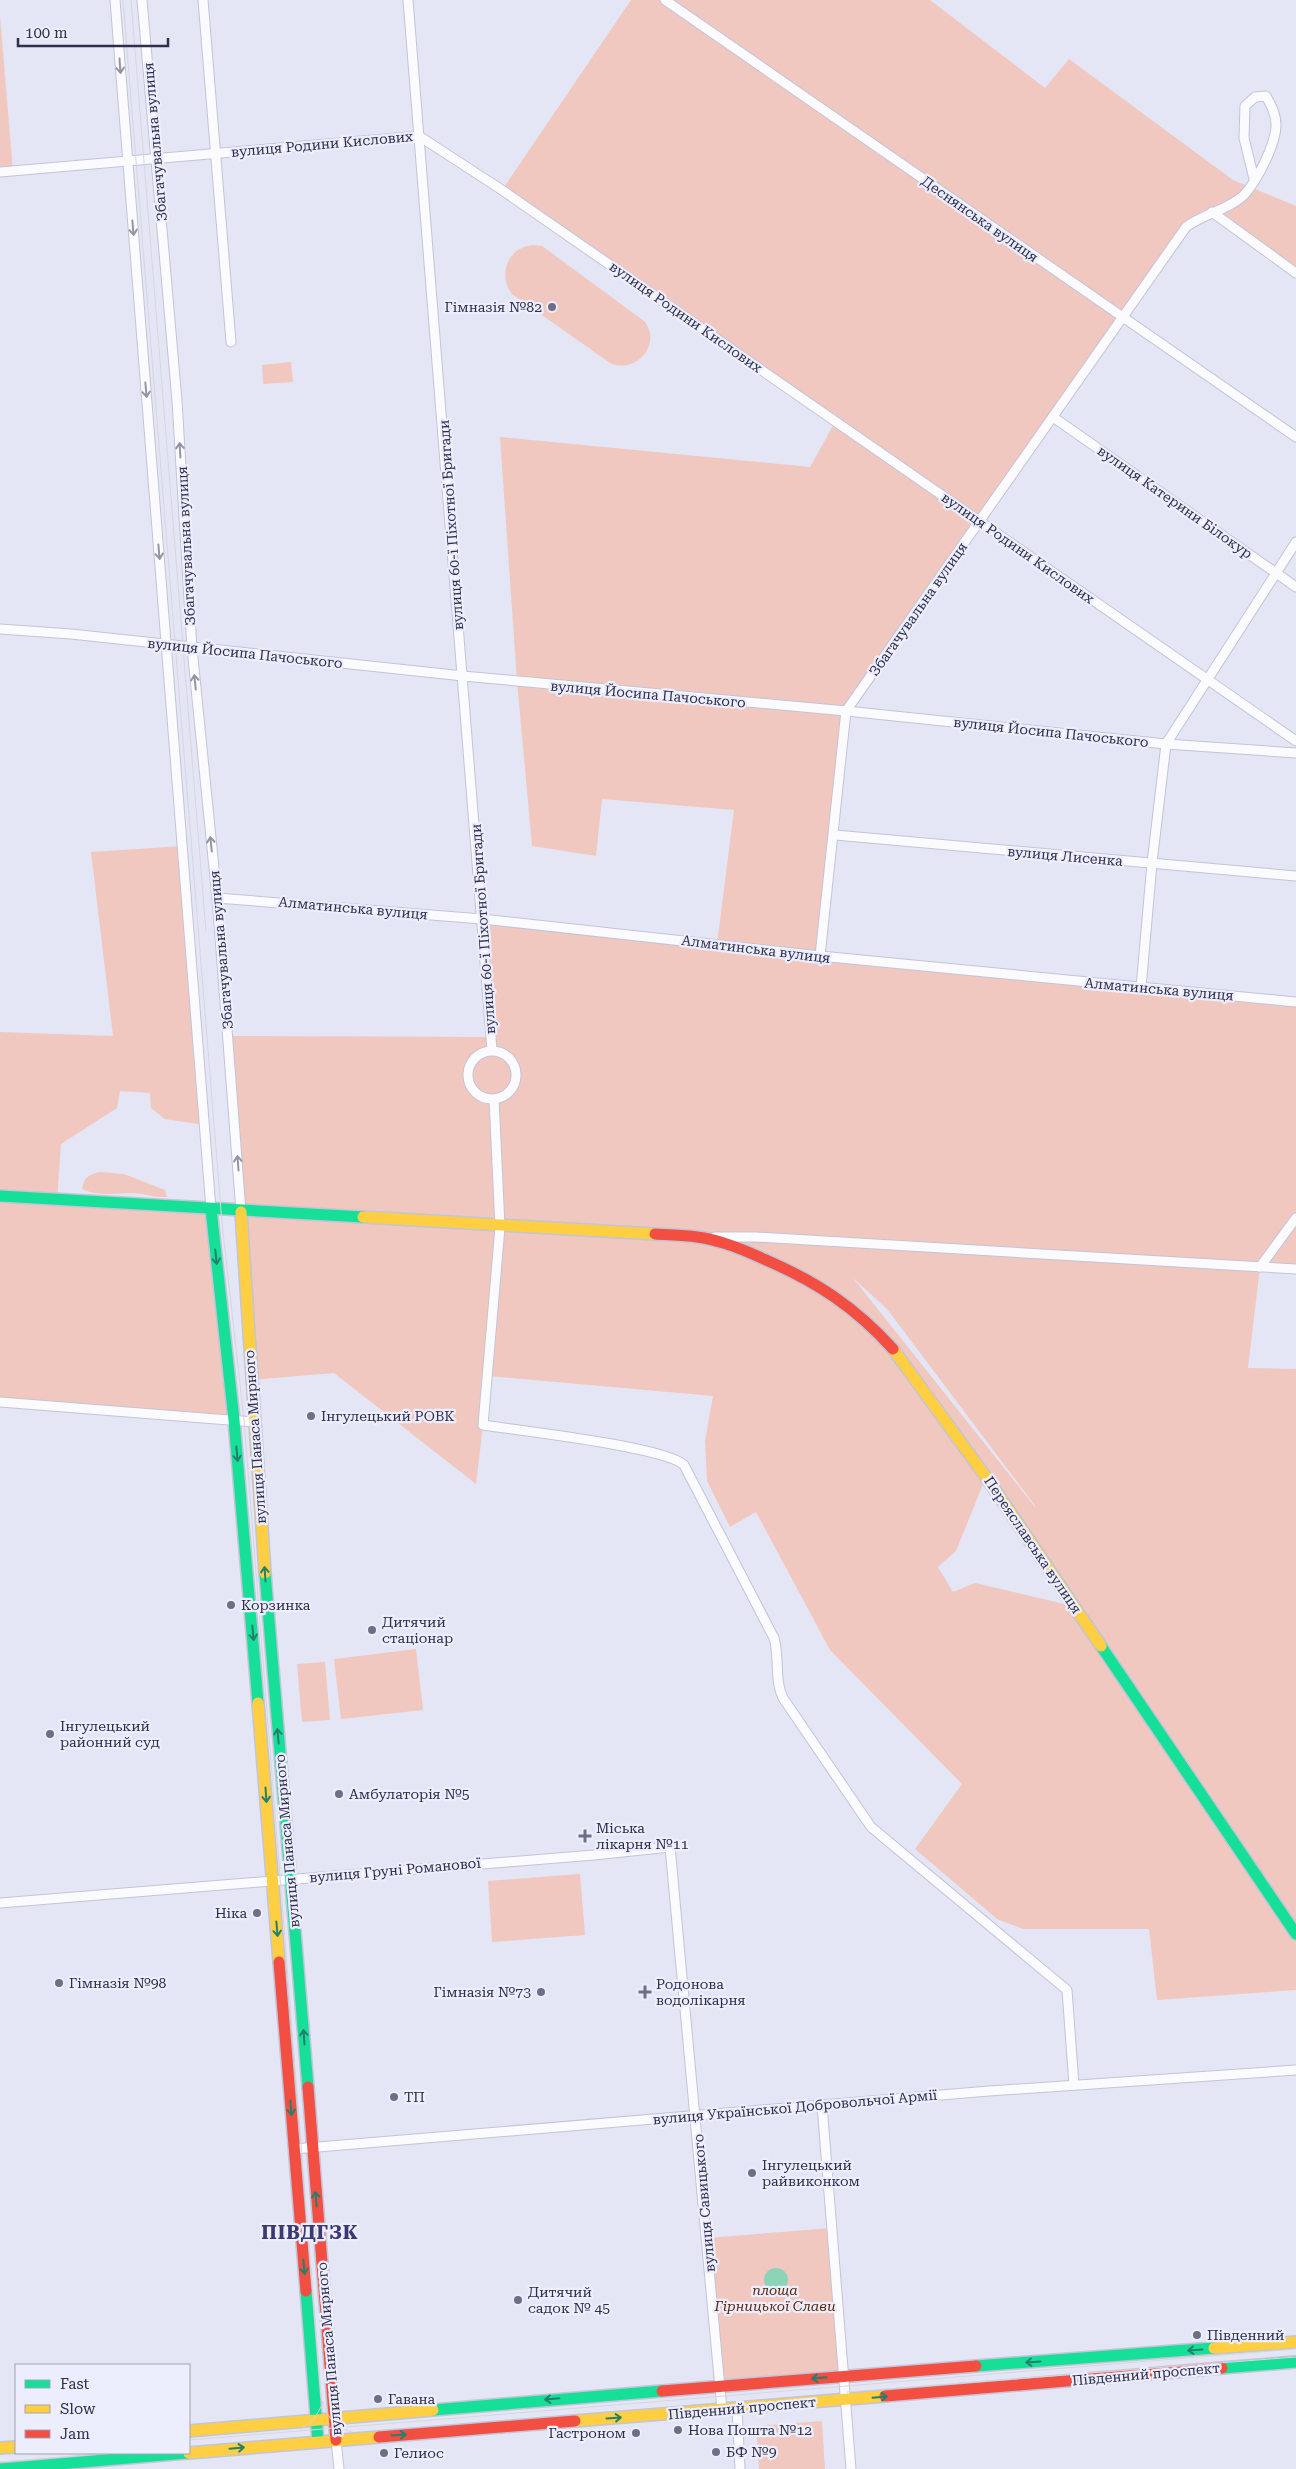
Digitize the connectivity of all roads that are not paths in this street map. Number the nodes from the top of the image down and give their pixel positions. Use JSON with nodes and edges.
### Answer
{"nodes":[{"id":1,"x":115,"y":0,"type":"edge"},
{"id":2,"x":142,"y":0,"type":"edge"},
{"id":3,"x":203,"y":0,"type":"edge"},
{"id":4,"x":408,"y":0,"type":"edge"},
{"id":5,"x":665,"y":0,"type":"edge"},
{"id":6,"x":420,"y":136,"type":"junction"},
{"id":7,"x":215,"y":153,"type":"junction"},
{"id":8,"x":157,"y":157,"type":"junction"},
{"id":9,"x":128,"y":160,"type":"junction"},
{"id":10,"x":0,"y":172,"type":"edge"},
{"id":11,"x":1254,"y":179,"type":"junction"},
{"id":12,"x":1212,"y":212,"type":"junction"},
{"id":13,"x":1296,"y":273,"type":"edge"},
{"id":14,"x":1123,"y":318,"type":"junction"},
{"id":15,"x":231,"y":342,"type":"dead end"},
{"id":16,"x":1053,"y":417,"type":"junction"},
{"id":17,"x":1296,"y":438,"type":"edge"},
{"id":18,"x":980,"y":522,"type":"junction"},
{"id":19,"x":1296,"y":542,"type":"edge"},
{"id":20,"x":1276,"y":573,"type":"junction"},
{"id":21,"x":1296,"y":587,"type":"edge"},
{"id":22,"x":0,"y":629,"type":"edge"},
{"id":23,"x":167,"y":645,"type":"junction"},
{"id":24,"x":192,"y":648,"type":"junction"},
{"id":25,"x":463,"y":676,"type":"junction"},
{"id":26,"x":1207,"y":679,"type":"junction"},
{"id":27,"x":846,"y":711,"type":"junction"},
{"id":28,"x":1296,"y":742,"type":"edge"},
{"id":29,"x":1166,"y":744,"type":"junction"},
{"id":30,"x":1296,"y":753,"type":"edge"},
{"id":31,"x":834,"y":835,"type":"junction"},
{"id":32,"x":1152,"y":863,"type":"junction"},
{"id":33,"x":1296,"y":876,"type":"edge"},
{"id":34,"x":217,"y":898,"type":"junction"},
{"id":35,"x":482,"y":919,"type":"junction"},
{"id":36,"x":820,"y":956,"type":"junction"},
{"id":37,"x":1141,"y":988,"type":"junction"},
{"id":38,"x":1296,"y":1002,"type":"edge"},
{"id":39,"x":492,"y":1050,"type":"junction"},
{"id":40,"x":494,"y":1099,"type":"junction"},
{"id":41,"x":0,"y":1196,"type":"edge"},
{"id":42,"x":211,"y":1209,"type":"junction"},
{"id":43,"x":241,"y":1212,"type":"junction"},
{"id":44,"x":1296,"y":1218,"type":"edge"},
{"id":45,"x":500,"y":1226,"type":"junction"},
{"id":46,"x":698,"y":1237,"type":"junction"},
{"id":47,"x":1260,"y":1267,"type":"junction"},
{"id":48,"x":1296,"y":1269,"type":"edge"},
{"id":49,"x":0,"y":1402,"type":"edge"},
{"id":50,"x":234,"y":1420,"type":"junction"},
{"id":51,"x":254,"y":1422,"type":"junction"},
{"id":52,"x":670,"y":1847,"type":"joint"},
{"id":53,"x":292,"y":1879,"type":"junction"},
{"id":54,"x":273,"y":1880,"type":"junction"},
{"id":55,"x":0,"y":1903,"type":"edge"},
{"id":56,"x":1296,"y":1934,"type":"edge"},
{"id":57,"x":1296,"y":2070,"type":"edge"},
{"id":58,"x":1074,"y":2086,"type":"junction"},
{"id":59,"x":822,"y":2105,"type":"junction"},
{"id":60,"x":696,"y":2115,"type":"junction"},
{"id":61,"x":312,"y":2147,"type":"junction"},
{"id":62,"x":294,"y":2149,"type":"junction"},
{"id":63,"x":1296,"y":2342,"type":"edge"},
{"id":64,"x":1296,"y":2362,"type":"edge"},
{"id":65,"x":843,"y":2376,"type":"junction"},
{"id":66,"x":720,"y":2386,"type":"junction"},
{"id":67,"x":845,"y":2400,"type":"junction"},
{"id":68,"x":737,"y":2408,"type":"junction"},
{"id":69,"x":722,"y":2410,"type":"junction"},
{"id":70,"x":334,"y":2417,"type":"junction"},
{"id":71,"x":316,"y":2419,"type":"junction"},
{"id":72,"x":190,"y":2431,"type":"edge"},
{"id":73,"x":336,"y":2440,"type":"junction"},
{"id":74,"x":318,"y":2441,"type":"junction"},
{"id":75,"x":15,"y":2447,"type":"edge"},
{"id":76,"x":0,"y":2448,"type":"edge"},
{"id":77,"x":190,"y":2453,"type":"edge"},
{"id":78,"x":176,"y":2454,"type":"edge"},
{"id":79,"x":0,"y":2469,"type":"edge"},
{"id":80,"x":339,"y":2469,"type":"edge"},
{"id":81,"x":740,"y":2469,"type":"edge"},
{"id":82,"x":850,"y":2469,"type":"edge"}],
"edges":[{"from":1,"to":9,"type":"street","name":"Збагачувальна вулиця","one_way":true},
{"from":2,"to":8,"type":"street","name":"Збагачувальна вулиця"},
{"from":3,"to":7,"type":"street"},
{"from":4,"to":6,"type":"street","name":"вулиця 60-ї Піхотної Бригади"},
{"from":5,"to":14,"type":"street","name":"Деснянська вулиця"},
{"from":6,"to":7,"type":"street","name":"вулиця Родини Кислових"},
{"from":6,"to":18,"type":"street","name":"вулиця Родини Кислових"},
{"from":6,"to":25,"type":"street","name":"вулиця 60-ї Піхотної Бригади"},
{"from":7,"to":8,"type":"street","name":"вулиця Родини Кислових"},
{"from":7,"to":15,"type":"street"},
{"from":8,"to":9,"type":"street","name":"вулиця Родини Кислових"},
{"from":24,"to":8,"type":"street","name":"Збагачувальна вулиця","one_way":true},
{"from":9,"to":10,"type":"street","name":"вулиця Родини Кислових"},
{"from":9,"to":23,"type":"street","name":"Збагачувальна вулиця","one_way":true},
{"from":11,"to":11,"type":"street","name":"Збагачувальна вулиця"},
{"from":11,"to":12,"type":"street","name":"Збагачувальна вулиця"},
{"from":12,"to":13,"type":"street"},
{"from":12,"to":14,"type":"street","name":"Збагачувальна вулиця"},
{"from":14,"to":16,"type":"street","name":"Збагачувальна вулиця"},
{"from":14,"to":17,"type":"street","name":"Деснянська вулиця"},
{"from":16,"to":18,"type":"street","name":"Збагачувальна вулиця"},
{"from":16,"to":20,"type":"street","name":"вулиця Катерини Білокур"},
{"from":18,"to":26,"type":"street","name":"вулиця Родини Кислових"},
{"from":18,"to":27,"type":"street","name":"Збагачувальна вулиця"},
{"from":19,"to":20,"type":"street"},
{"from":20,"to":21,"type":"street","name":"вулиця Катерини Білокур"},
{"from":20,"to":26,"type":"street"},
{"from":22,"to":23,"type":"street","name":"вулиця Йосипа Пачоського"},
{"from":23,"to":24,"type":"street","name":"вулиця Йосипа Пачоського"},
{"from":23,"to":42,"type":"street","name":"Збагачувальна вулиця"},
{"from":24,"to":25,"type":"street","name":"вулиця Йосипа Пачоського"},
{"from":34,"to":24,"type":"street","name":"Збагачувальна вулиця","one_way":true},
{"from":25,"to":27,"type":"street","name":"вулиця Йосипа Пачоського"},
{"from":25,"to":35,"type":"street","name":"вулиця 60-ї Піхотної Бригади"},
{"from":26,"to":28,"type":"street","name":"вулиця Родини Кислових"},
{"from":26,"to":29,"type":"street"},
{"from":27,"to":29,"type":"street","name":"вулиця Йосипа Пачоського"},
{"from":27,"to":31,"type":"street","name":"Збагачувальна вулиця"},
{"from":29,"to":30,"type":"street","name":"вулиця Йосипа Пачоського"},
{"from":29,"to":32,"type":"street"},
{"from":31,"to":32,"type":"street","name":"вулиця Лисенка"},
{"from":31,"to":36,"type":"street","name":"Збагачувальна вулиця"},
{"from":32,"to":33,"type":"street","name":"вулиця Лисенка"},
{"from":32,"to":37,"type":"street"},
{"from":34,"to":35,"type":"street","name":"Алматинська вулиця"},
{"from":43,"to":34,"type":"street","name":"Збагачувальна вулиця","one_way":true},
{"from":35,"to":36,"type":"street","name":"Алматинська вулиця"},
{"from":35,"to":39,"type":"street","name":"вулиця 60-ї Піхотної Бригади"},
{"from":36,"to":37,"type":"street","name":"Алматинська вулиця"},
{"from":37,"to":38,"type":"street","name":"Алматинська вулиця"},
{"from":39,"to":40,"type":"street"},
{"from":39,"to":40,"type":"street"},
{"from":40,"to":45,"type":"street"},
{"from":41,"to":42,"type":"main road","name":"Переяславська вулиця"},
{"from":42,"to":43,"type":"main road","name":"Переяславська вулиця"},
{"from":42,"to":50,"type":"main road","name":"вулиця Панаса Мирного","one_way":true},
{"from":43,"to":45,"type":"main road","name":"Переяславська вулиця"},
{"from":43,"to":51,"type":"main road","name":"вулиця Панаса Мирного"},
{"from":44,"to":47,"type":"street"},
{"from":45,"to":46,"type":"main road","name":"Переяславська вулиця"},
{"from":45,"to":58,"type":"street"},
{"from":46,"to":47,"type":"street"},
{"from":46,"to":56,"type":"main road","name":"Переяславська вулиця"},
{"from":47,"to":48,"type":"street"},
{"from":49,"to":50,"type":"street"},
{"from":50,"to":51,"type":"street"},
{"from":50,"to":54,"type":"main road","name":"вулиця Панаса Мирного","one_way":true},
{"from":53,"to":51,"type":"main road","name":"вулиця Панаса Мирного","one_way":true},
{"from":52,"to":53,"type":"street","name":"вулиця Груні Романової"},
{"from":52,"to":60,"type":"street","name":"вулиця Савицького"},
{"from":53,"to":54,"type":"street","name":"вулиця Груні Романової"},
{"from":61,"to":53,"type":"main road","name":"вулиця Панаса Мирного","one_way":true},
{"from":54,"to":55,"type":"street","name":"вулиця Груні Романової"},
{"from":54,"to":62,"type":"main road","name":"вулиця Панаса Мирного","one_way":true},
{"from":57,"to":58,"type":"street","name":"вулиця Української Добровольчої Армії"},
{"from":58,"to":59,"type":"street","name":"вулиця Української Добровольчої Армії"},
{"from":59,"to":60,"type":"street","name":"вулиця Української Добровольчої Армії"},
{"from":59,"to":65,"type":"street"},
{"from":60,"to":61,"type":"street","name":"вулиця Української Добровольчої Армії"},
{"from":60,"to":66,"type":"street","name":"вулиця Савицького"},
{"from":61,"to":62,"type":"street","name":"вулиця Української Добровольчої Армії"},
{"from":70,"to":61,"type":"main road","name":"вулиця Панаса Мирного","one_way":true},
{"from":62,"to":71,"type":"main road","name":"вулиця Панаса Мирного","one_way":true},
{"from":63,"to":65,"type":"main road","name":"Південний проспект","one_way":true},
{"from":67,"to":64,"type":"main road","name":"Південний проспект","one_way":true},
{"from":65,"to":66,"type":"main road","name":"Південний проспект","one_way":true},
{"from":65,"to":67,"type":"street"},
{"from":66,"to":69,"type":"street","name":"вулиця Савицького"},
{"from":66,"to":70,"type":"main road","name":"Південний проспект","one_way":true},
{"from":67,"to":68,"type":"main road","name":"Південний проспект"},
{"from":67,"to":82,"type":"street"},
{"from":68,"to":69,"type":"main road","name":"Південний проспект"},
{"from":68,"to":81,"type":"street"},
{"from":73,"to":69,"type":"main road","name":"Південний проспект","one_way":true},
{"from":70,"to":71,"type":"main road","name":"Південний проспект"},
{"from":70,"to":73,"type":"main road","name":"вулиця Панаса Мирного"},
{"from":71,"to":72,"type":"main road","name":"Південний проспект"},
{"from":71,"to":74,"type":"main road","name":"вулиця Панаса Мирного"},
{"from":73,"to":74,"type":"main road","name":"Південний проспект"},
{"from":73,"to":80,"type":"street","name":"вулиця Панаса Мирного"},
{"from":77,"to":74,"type":"main road","name":"Південний проспект","one_way":true},
{"from":75,"to":76,"type":"main road"},
{"from":78,"to":79,"type":"main road","name":"Південний проспект"}]}
